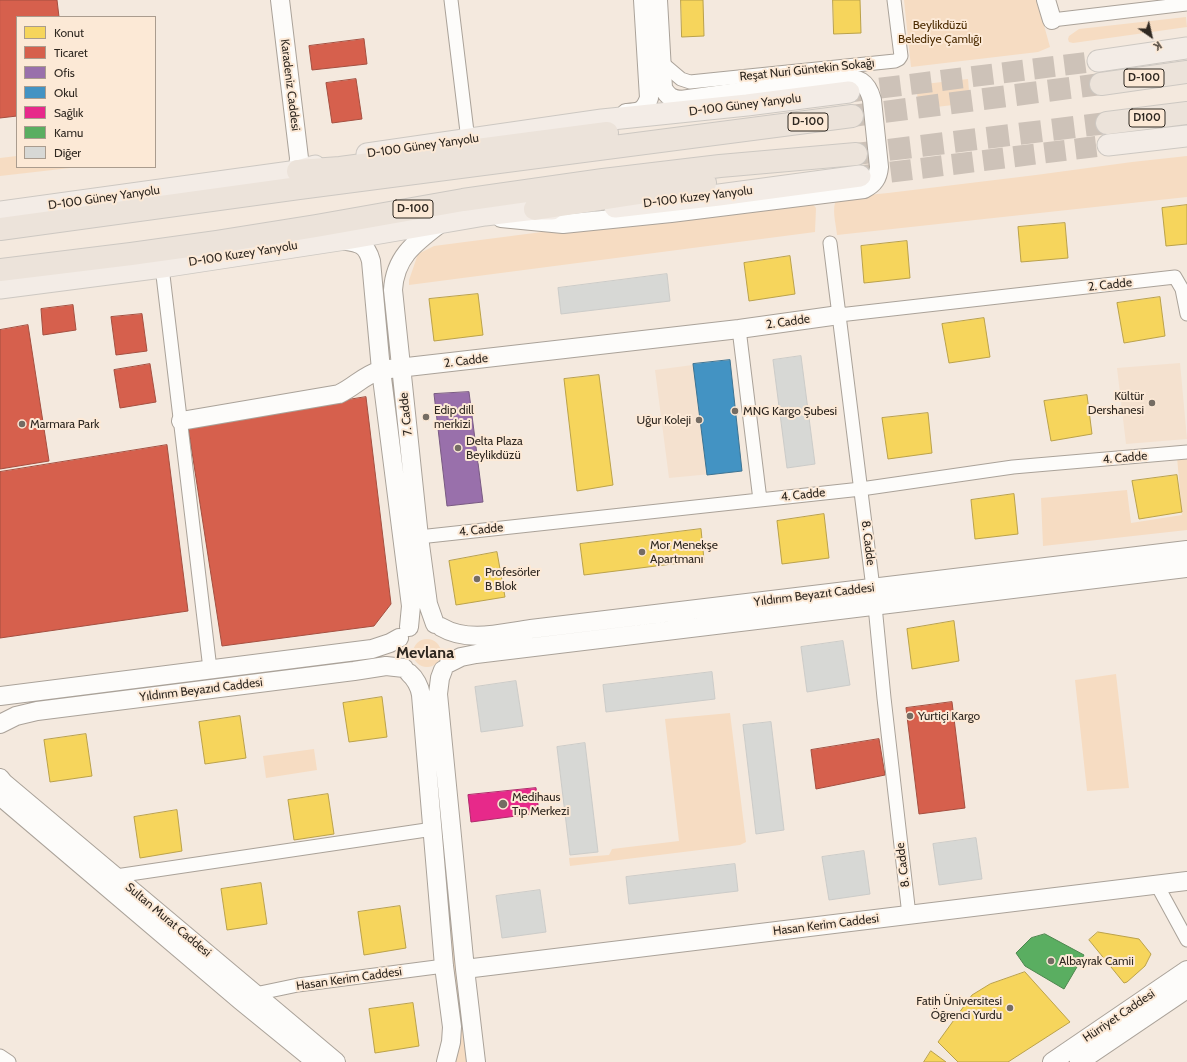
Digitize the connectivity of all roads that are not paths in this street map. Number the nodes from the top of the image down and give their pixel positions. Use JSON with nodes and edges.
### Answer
{"nodes":[{"id":1,"x":280,"y":0,"type":"edge"},
{"id":2,"x":451,"y":0,"type":"edge"},
{"id":3,"x":643,"y":0,"type":"edge"},
{"id":4,"x":658,"y":0,"type":"edge"},
{"id":5,"x":894,"y":0,"type":"edge"},
{"id":6,"x":1046,"y":0,"type":"edge"},
{"id":7,"x":1187,"y":4,"type":"edge"},
{"id":8,"x":1052,"y":20,"type":"joint"},
{"id":9,"x":1187,"y":48,"type":"edge"},
{"id":10,"x":1098,"y":61,"type":"tunnel mouth"},
{"id":11,"x":661,"y":68,"type":"junction"},
{"id":12,"x":1187,"y":72,"type":"edge"},
{"id":13,"x":1101,"y":84,"type":"tunnel mouth"},
{"id":14,"x":849,"y":92,"type":"tunnel mouth"},
{"id":15,"x":1187,"y":113,"type":"edge"},
{"id":16,"x":852,"y":116,"type":"tunnel mouth"},
{"id":17,"x":602,"y":120,"type":"junction"},
{"id":18,"x":1107,"y":123,"type":"tunnel mouth"},
{"id":19,"x":763,"y":128,"type":"junction"},
{"id":20,"x":1187,"y":136,"type":"edge"},
{"id":21,"x":468,"y":140,"type":"junction"},
{"id":22,"x":1108,"y":145,"type":"tunnel mouth"},
{"id":23,"x":856,"y":154,"type":"tunnel mouth"},
{"id":24,"x":827,"y":157,"type":"junction"},
{"id":25,"x":298,"y":170,"type":"junction"},
{"id":26,"x":860,"y":176,"type":"tunnel mouth"},
{"id":27,"x":6,"y":208,"type":"edge"},
{"id":28,"x":535,"y":209,"type":"junction"},
{"id":29,"x":485,"y":215,"type":"junction"},
{"id":30,"x":442,"y":222,"type":"junction"},
{"id":31,"x":0,"y":230,"type":"edge"},
{"id":32,"x":339,"y":240,"type":"junction"},
{"id":33,"x":830,"y":243,"type":"dead end"},
{"id":34,"x":162,"y":266,"type":"junction"},
{"id":35,"x":0,"y":270,"type":"edge"},
{"id":36,"x":0,"y":288,"type":"edge"},
{"id":37,"x":1187,"y":314,"type":"edge"},
{"id":38,"x":839,"y":315,"type":"junction"},
{"id":39,"x":739,"y":329,"type":"junction"},
{"id":40,"x":401,"y":369,"type":"junction"},
{"id":41,"x":381,"y":370,"type":"junction"},
{"id":42,"x":181,"y":421,"type":"junction"},
{"id":43,"x":1187,"y":452,"type":"edge"},
{"id":44,"x":861,"y":489,"type":"junction"},
{"id":45,"x":760,"y":500,"type":"junction"},
{"id":46,"x":419,"y":537,"type":"junction"},
{"id":47,"x":1187,"y":550,"type":"edge"},
{"id":48,"x":1187,"y":568,"type":"edge"},
{"id":49,"x":873,"y":588,"type":"junction"},
{"id":50,"x":875,"y":606,"type":"junction"},
{"id":51,"x":438,"y":626,"type":"junction"},
{"id":52,"x":404,"y":632,"type":"junction"},
{"id":53,"x":446,"y":666,"type":"junction"},
{"id":54,"x":210,"y":669,"type":"junction"},
{"id":55,"x":406,"y":671,"type":"junction"},
{"id":56,"x":0,"y":696,"type":"edge"},
{"id":57,"x":0,"y":724,"type":"edge"},
{"id":58,"x":0,"y":778,"type":"edge"},
{"id":59,"x":0,"y":796,"type":"edge"},
{"id":60,"x":433,"y":829,"type":"junction"},
{"id":61,"x":116,"y":876,"type":"junction"},
{"id":62,"x":1187,"y":881,"type":"edge"},
{"id":63,"x":1158,"y":885,"type":"junction"},
{"id":64,"x":909,"y":915,"type":"junction"},
{"id":65,"x":1187,"y":940,"type":"edge"},
{"id":66,"x":444,"y":966,"type":"junction"},
{"id":67,"x":465,"y":969,"type":"junction"},
{"id":68,"x":1187,"y":970,"type":"edge"},
{"id":69,"x":1187,"y":989,"type":"edge"},
{"id":70,"x":255,"y":994,"type":"junction"},
{"id":71,"x":0,"y":1056,"type":"edge"},
{"id":72,"x":1090,"y":1059,"type":"edge"},
{"id":73,"x":8,"y":1062,"type":"edge"},
{"id":74,"x":316,"y":1062,"type":"edge"},
{"id":75,"x":336,"y":1062,"type":"edge"},
{"id":76,"x":446,"y":1062,"type":"edge"},
{"id":77,"x":476,"y":1062,"type":"edge"},
{"id":78,"x":1052,"y":1062,"type":"edge"}],
"edges":[{"from":1,"to":25,"type":"main road","name":"Karadeniz Caddesi"},
{"from":2,"to":21,"type":"street"},
{"from":3,"to":17,"type":"main road"},
{"from":4,"to":11,"type":"main road"},
{"from":5,"to":11,"type":"street","name":"Reşat Nuri Güntekin Sokağı"},
{"from":6,"to":8,"type":"main road"},
{"from":7,"to":8,"type":"street"},
{"from":9,"to":10,"type":"main road"},
{"from":11,"to":29,"type":"main road"},
{"from":12,"to":13,"type":"highway","number":"D-100"},
{"from":14,"to":17,"type":"main road","name":"D-100 Güney Yanyolu"},
{"from":15,"to":18,"type":"highway","number":"D100"},
{"from":16,"to":19,"type":"highway","number":"D-100"},
{"from":17,"to":21,"type":"main road","name":"D-100 Güney Yanyolu"},
{"from":19,"to":25,"type":"highway"},
{"from":19,"to":31,"type":"highway","number":"D-100"},
{"from":20,"to":22,"type":"main road"},
{"from":21,"to":25,"type":"main road","name":"D-100 Güney Yanyolu"},
{"from":23,"to":24,"type":"highway","number":"D-100"},
{"from":24,"to":28,"type":"highway"},
{"from":24,"to":35,"type":"highway","number":"D-100"},
{"from":25,"to":27,"type":"main road","name":"D-100 Güney Yanyolu"},
{"from":26,"to":28,"type":"main road","name":"D-100 Kuzey Yanyolu"},
{"from":28,"to":29,"type":"main road","name":"D-100 Kuzey Yanyolu"},
{"from":29,"to":30,"type":"main road","name":"D-100 Kuzey Yanyolu"},
{"from":30,"to":32,"type":"main road","name":"D-100 Kuzey Yanyolu"},
{"from":30,"to":40,"type":"main road","name":"7. Cadde"},
{"from":32,"to":34,"type":"main road","name":"D-100 Kuzey Yanyolu"},
{"from":32,"to":41,"type":"main road","name":"7. Cadde"},
{"from":33,"to":38,"type":"street","name":"8. Cadde"},
{"from":34,"to":36,"type":"main road","name":"D-100 Kuzey Yanyolu"},
{"from":34,"to":42,"type":"street"},
{"from":37,"to":38,"type":"street","name":"2. Cadde"},
{"from":38,"to":39,"type":"main road","name":"2. Cadde"},
{"from":38,"to":44,"type":"street","name":"8. Cadde"},
{"from":39,"to":40,"type":"main road","name":"2. Cadde"},
{"from":39,"to":45,"type":"street"},
{"from":40,"to":41,"type":"main road","name":"2. Cadde"},
{"from":40,"to":46,"type":"main road","name":"7. Cadde"},
{"from":41,"to":42,"type":"main road"},
{"from":41,"to":52,"type":"main road","name":"7. Cadde"},
{"from":42,"to":54,"type":"street"},
{"from":43,"to":44,"type":"street","name":"4. Cadde"},
{"from":44,"to":45,"type":"street","name":"4. Cadde"},
{"from":44,"to":49,"type":"street","name":"8. Cadde"},
{"from":45,"to":46,"type":"street","name":"4. Cadde"},
{"from":46,"to":51,"type":"main road","name":"7. Cadde"},
{"from":47,"to":49,"type":"main road","name":"Yıldırım Beyazıt Caddesi"},
{"from":48,"to":50,"type":"main road","name":"Yıldırım Beyazıt Caddesi"},
{"from":49,"to":50,"type":"main road","name":"8. Cadde"},
{"from":49,"to":51,"type":"main road","name":"Yıldırım Beyazıt Caddesi"},
{"from":50,"to":53,"type":"main road","name":"Yıldırım Beyazıt Caddesi"},
{"from":50,"to":64,"type":"street","name":"8. Cadde"},
{"from":51,"to":52,"type":"main road"},
{"from":51,"to":53,"type":"main road"},
{"from":52,"to":54,"type":"main road","name":"Yıldırım Beyazıd Caddesi"},
{"from":52,"to":55,"type":"main road"},
{"from":53,"to":55,"type":"main road"},
{"from":53,"to":67,"type":"main road"},
{"from":54,"to":56,"type":"main road","name":"Yıldırım Beyazıd Caddesi"},
{"from":55,"to":57,"type":"main road","name":"Yıldırım Beyazıd Caddesi"},
{"from":55,"to":60,"type":"main road"},
{"from":58,"to":61,"type":"main road","name":"Sultan Murat Caddesi"},
{"from":59,"to":74,"type":"main road","name":"Sultan Murat Caddesi"},
{"from":60,"to":61,"type":"street"},
{"from":60,"to":66,"type":"main road"},
{"from":61,"to":70,"type":"main road","name":"Sultan Murat Caddesi"},
{"from":62,"to":63,"type":"main road","name":"Hasan Kerim Caddesi"},
{"from":63,"to":64,"type":"main road","name":"Hasan Kerim Caddesi"},
{"from":63,"to":65,"type":"street"},
{"from":64,"to":67,"type":"main road","name":"Hasan Kerim Caddesi"},
{"from":66,"to":70,"type":"street","name":"Hasan Kerim Caddesi"},
{"from":66,"to":76,"type":"main road"},
{"from":67,"to":77,"type":"main road"},
{"from":68,"to":78,"type":"main road","name":"Hürriyet Caddesi"},
{"from":69,"to":72,"type":"main road","name":"Hürriyet Caddesi"},
{"from":70,"to":75,"type":"main road","name":"Sultan Murat Caddesi"},
{"from":71,"to":73,"type":"street"}]}
